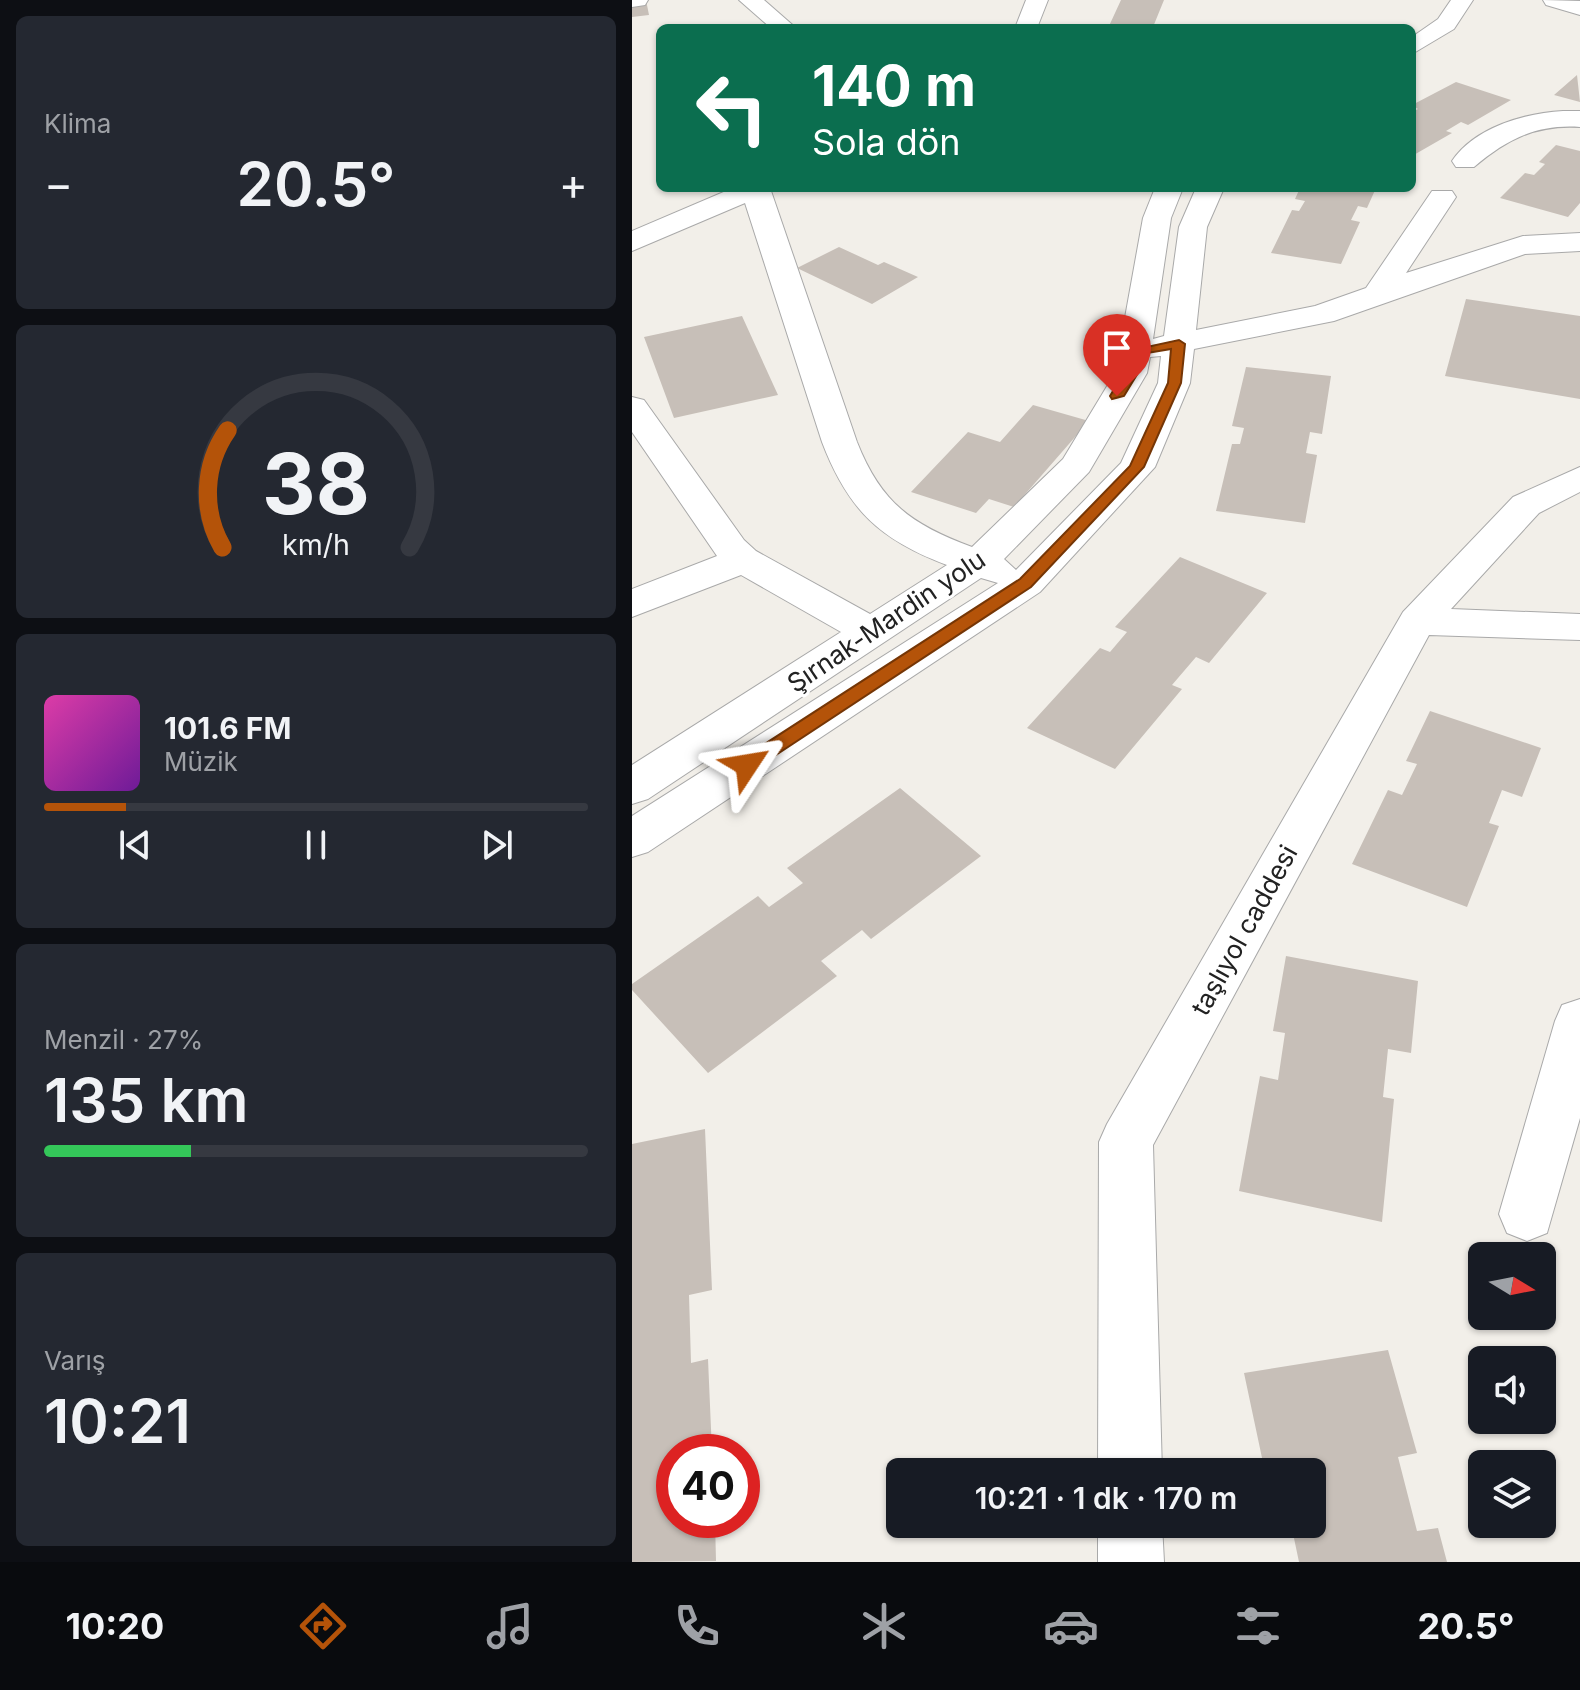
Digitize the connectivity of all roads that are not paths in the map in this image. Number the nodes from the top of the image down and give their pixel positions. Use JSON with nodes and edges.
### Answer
{"nodes":[{"id":1,"x":750,"y":0,"type":"edge"},
{"id":2,"x":1037,"y":0,"type":"edge"},
{"id":3,"x":1462,"y":0,"type":"edge"},
{"id":4,"x":1554,"y":0,"type":"edge"},
{"id":5,"x":1580,"y":8,"type":"edge"},
{"id":6,"x":780,"y":24,"type":"edge"},
{"id":7,"x":1028,"y":24,"type":"edge"},
{"id":8,"x":1416,"y":44,"type":"edge"},
{"id":9,"x":1580,"y":119,"type":"edge"},
{"id":10,"x":1465,"y":161,"type":"dead end"},
{"id":11,"x":746,"y":192,"type":"edge"},
{"id":12,"x":756,"y":192,"type":"edge"},
{"id":13,"x":1167,"y":192,"type":"edge"},
{"id":14,"x":1208,"y":192,"type":"edge"},
{"id":15,"x":1442,"y":197,"type":"dead end"},
{"id":16,"x":632,"y":242,"type":"edge"},
{"id":17,"x":1580,"y":242,"type":"edge"},
{"id":18,"x":1376,"y":295,"type":"junction"},
{"id":19,"x":1179,"y":344,"type":"junction"},
{"id":20,"x":1134,"y":351,"type":"junction"},
{"id":21,"x":632,"y":407,"type":"edge"},
{"id":22,"x":1580,"y":478,"type":"edge"},
{"id":23,"x":743,"y":560,"type":"junction"},
{"id":24,"x":979,"y":562,"type":"junction"},
{"id":25,"x":1026,"y":583,"type":"junction"},
{"id":26,"x":632,"y":604,"type":"edge"},
{"id":27,"x":1417,"y":621,"type":"junction"},
{"id":28,"x":1580,"y":627,"type":"edge"},
{"id":29,"x":871,"y":632,"type":"junction"},
{"id":30,"x":632,"y":787,"type":"edge"},
{"id":31,"x":632,"y":839,"type":"edge"},
{"id":32,"x":1580,"y":1021,"type":"edge"},
{"id":33,"x":1527,"y":1214,"type":"dead end"},
{"id":34,"x":1130,"y":1458,"type":"edge"},
{"id":35,"x":1130,"y":1538,"type":"edge"},
{"id":36,"x":1131,"y":1562,"type":"edge"}],
"edges":[{"from":1,"to":6,"type":"street"},
{"from":2,"to":7,"type":"street"},
{"from":3,"to":8,"type":"street"},
{"from":4,"to":5,"type":"street"},
{"from":9,"to":10,"type":"street"},
{"from":11,"to":16,"type":"street"},
{"from":12,"to":24,"type":"street"},
{"from":13,"to":20,"type":"street","name":"Şırnak-Mardin yolu"},
{"from":14,"to":19,"type":"street","name":"Şırnak-Mardin yolu"},
{"from":15,"to":18,"type":"street"},
{"from":17,"to":18,"type":"street"},
{"from":18,"to":19,"type":"street"},
{"from":19,"to":20,"type":"street"},
{"from":19,"to":25,"type":"street","name":"Şırnak-Mardin yolu"},
{"from":20,"to":24,"type":"street","name":"Şırnak-Mardin yolu"},
{"from":21,"to":23,"type":"street"},
{"from":22,"to":27,"type":"street","name":"taşlıyol caddesi"},
{"from":23,"to":26,"type":"street"},
{"from":23,"to":29,"type":"street"},
{"from":24,"to":25,"type":"street"},
{"from":24,"to":29,"type":"street","name":"Şırnak-Mardin yolu"},
{"from":25,"to":31,"type":"street","name":"Şırnak-Mardin yolu"},
{"from":27,"to":28,"type":"street"},
{"from":27,"to":34,"type":"street","name":"taşlıyol caddesi"},
{"from":29,"to":30,"type":"street","name":"Şırnak-Mardin yolu"},
{"from":32,"to":33,"type":"street"},
{"from":35,"to":36,"type":"street"}]}
